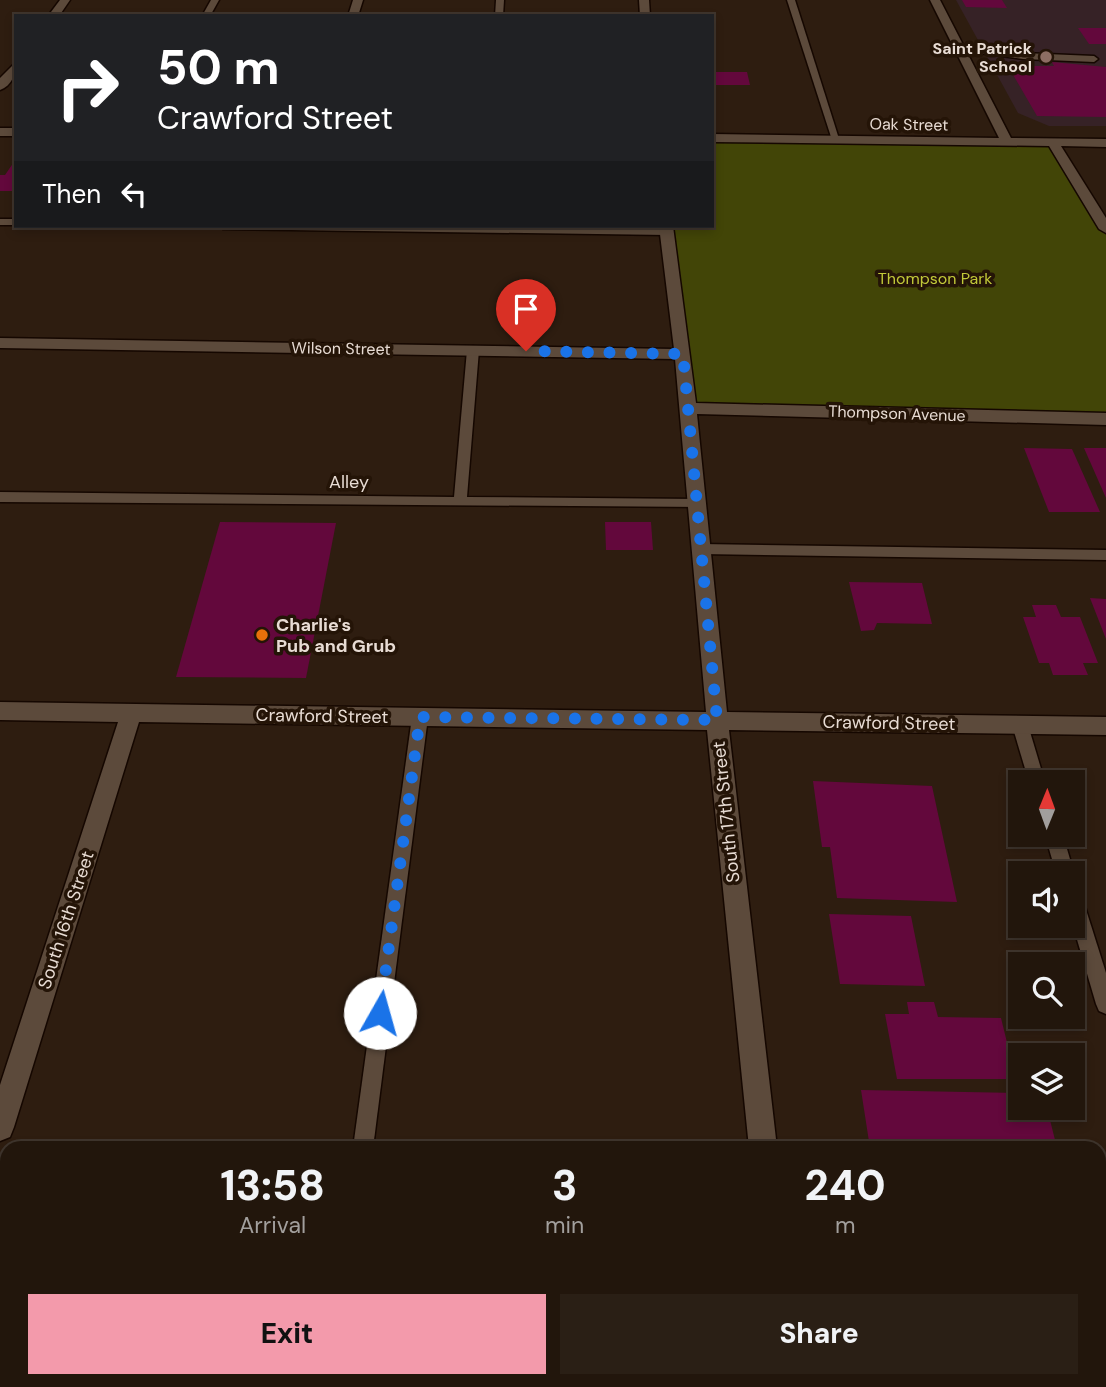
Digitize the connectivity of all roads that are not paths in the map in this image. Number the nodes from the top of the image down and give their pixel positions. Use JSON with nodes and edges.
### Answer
{"nodes":[{"id":1,"x":791,"y":0,"type":"edge"},
{"id":2,"x":935,"y":0,"type":"edge"},
{"id":3,"x":960,"y":48,"type":"junction"},
{"id":4,"x":1094,"y":59,"type":"dead end"},
{"id":5,"x":14,"y":68,"type":"edge"},
{"id":6,"x":0,"y":86,"type":"edge"},
{"id":7,"x":714,"y":138,"type":"edge"},
{"id":8,"x":836,"y":140,"type":"junction"},
{"id":9,"x":1007,"y":142,"type":"junction"},
{"id":10,"x":1053,"y":143,"type":"junction"},
{"id":11,"x":1106,"y":143,"type":"edge"},
{"id":12,"x":473,"y":228,"type":"edge"},
{"id":13,"x":666,"y":229,"type":"edge"},
{"id":14,"x":1106,"y":229,"type":"edge"},
{"id":15,"x":0,"y":343,"type":"edge"},
{"id":16,"x":473,"y":351,"type":"junction"},
{"id":17,"x":683,"y":354,"type":"junction"},
{"id":18,"x":688,"y":408,"type":"junction"},
{"id":19,"x":1106,"y":419,"type":"edge"},
{"id":20,"x":0,"y":497,"type":"edge"},
{"id":21,"x":460,"y":502,"type":"junction"},
{"id":22,"x":697,"y":504,"type":"junction"},
{"id":23,"x":701,"y":548,"type":"junction"},
{"id":24,"x":1106,"y":555,"type":"edge"},
{"id":25,"x":0,"y":711,"type":"edge"},
{"id":26,"x":131,"y":714,"type":"junction"},
{"id":27,"x":420,"y":717,"type":"junction"},
{"id":28,"x":717,"y":720,"type":"junction"},
{"id":29,"x":1020,"y":725,"type":"junction"},
{"id":30,"x":1106,"y":726,"type":"edge"},
{"id":31,"x":1033,"y":770,"type":"edge"},
{"id":32,"x":1085,"y":936,"type":"edge"},
{"id":33,"x":1106,"y":1004,"type":"edge"},
{"id":34,"x":0,"y":1127,"type":"edge"},
{"id":35,"x":364,"y":1141,"type":"edge"},
{"id":36,"x":762,"y":1141,"type":"edge"}],
"edges":[{"from":1,"to":8,"type":"lane"},
{"from":2,"to":3,"type":"street"},
{"from":3,"to":4,"type":"lane"},
{"from":3,"to":9,"type":"street"},
{"from":5,"to":6,"type":"street"},
{"from":7,"to":8,"type":"street","name":"Oak Street"},
{"from":8,"to":9,"type":"street","name":"Oak Street"},
{"from":9,"to":10,"type":"street","name":"Oak Street"},
{"from":10,"to":11,"type":"street","name":"Oak Street"},
{"from":10,"to":14,"type":"street"},
{"from":12,"to":13,"type":"lane"},
{"from":13,"to":17,"type":"street","name":"South 17th Street"},
{"from":15,"to":16,"type":"street","name":"Wilson Street"},
{"from":16,"to":17,"type":"street","name":"Wilson Street"},
{"from":16,"to":21,"type":"lane"},
{"from":17,"to":18,"type":"street","name":"South 17th Street"},
{"from":18,"to":19,"type":"street","name":"Thompson Avenue"},
{"from":18,"to":22,"type":"street","name":"South 17th Street"},
{"from":20,"to":21,"type":"lane","name":"Alley"},
{"from":21,"to":22,"type":"lane","name":"Alley"},
{"from":22,"to":23,"type":"street","name":"South 17th Street"},
{"from":23,"to":24,"type":"lane"},
{"from":23,"to":28,"type":"street","name":"South 17th Street"},
{"from":25,"to":26,"type":"street","name":"Crawford Street"},
{"from":26,"to":27,"type":"street","name":"Crawford Street"},
{"from":26,"to":34,"type":"street","name":"South 16th Street"},
{"from":27,"to":28,"type":"street","name":"Crawford Street"},
{"from":27,"to":35,"type":"lane"},
{"from":28,"to":29,"type":"street","name":"Crawford Street"},
{"from":28,"to":36,"type":"street","name":"South 17th Street"},
{"from":29,"to":30,"type":"street","name":"Crawford Street"},
{"from":29,"to":31,"type":"lane"},
{"from":32,"to":33,"type":"lane"}]}
